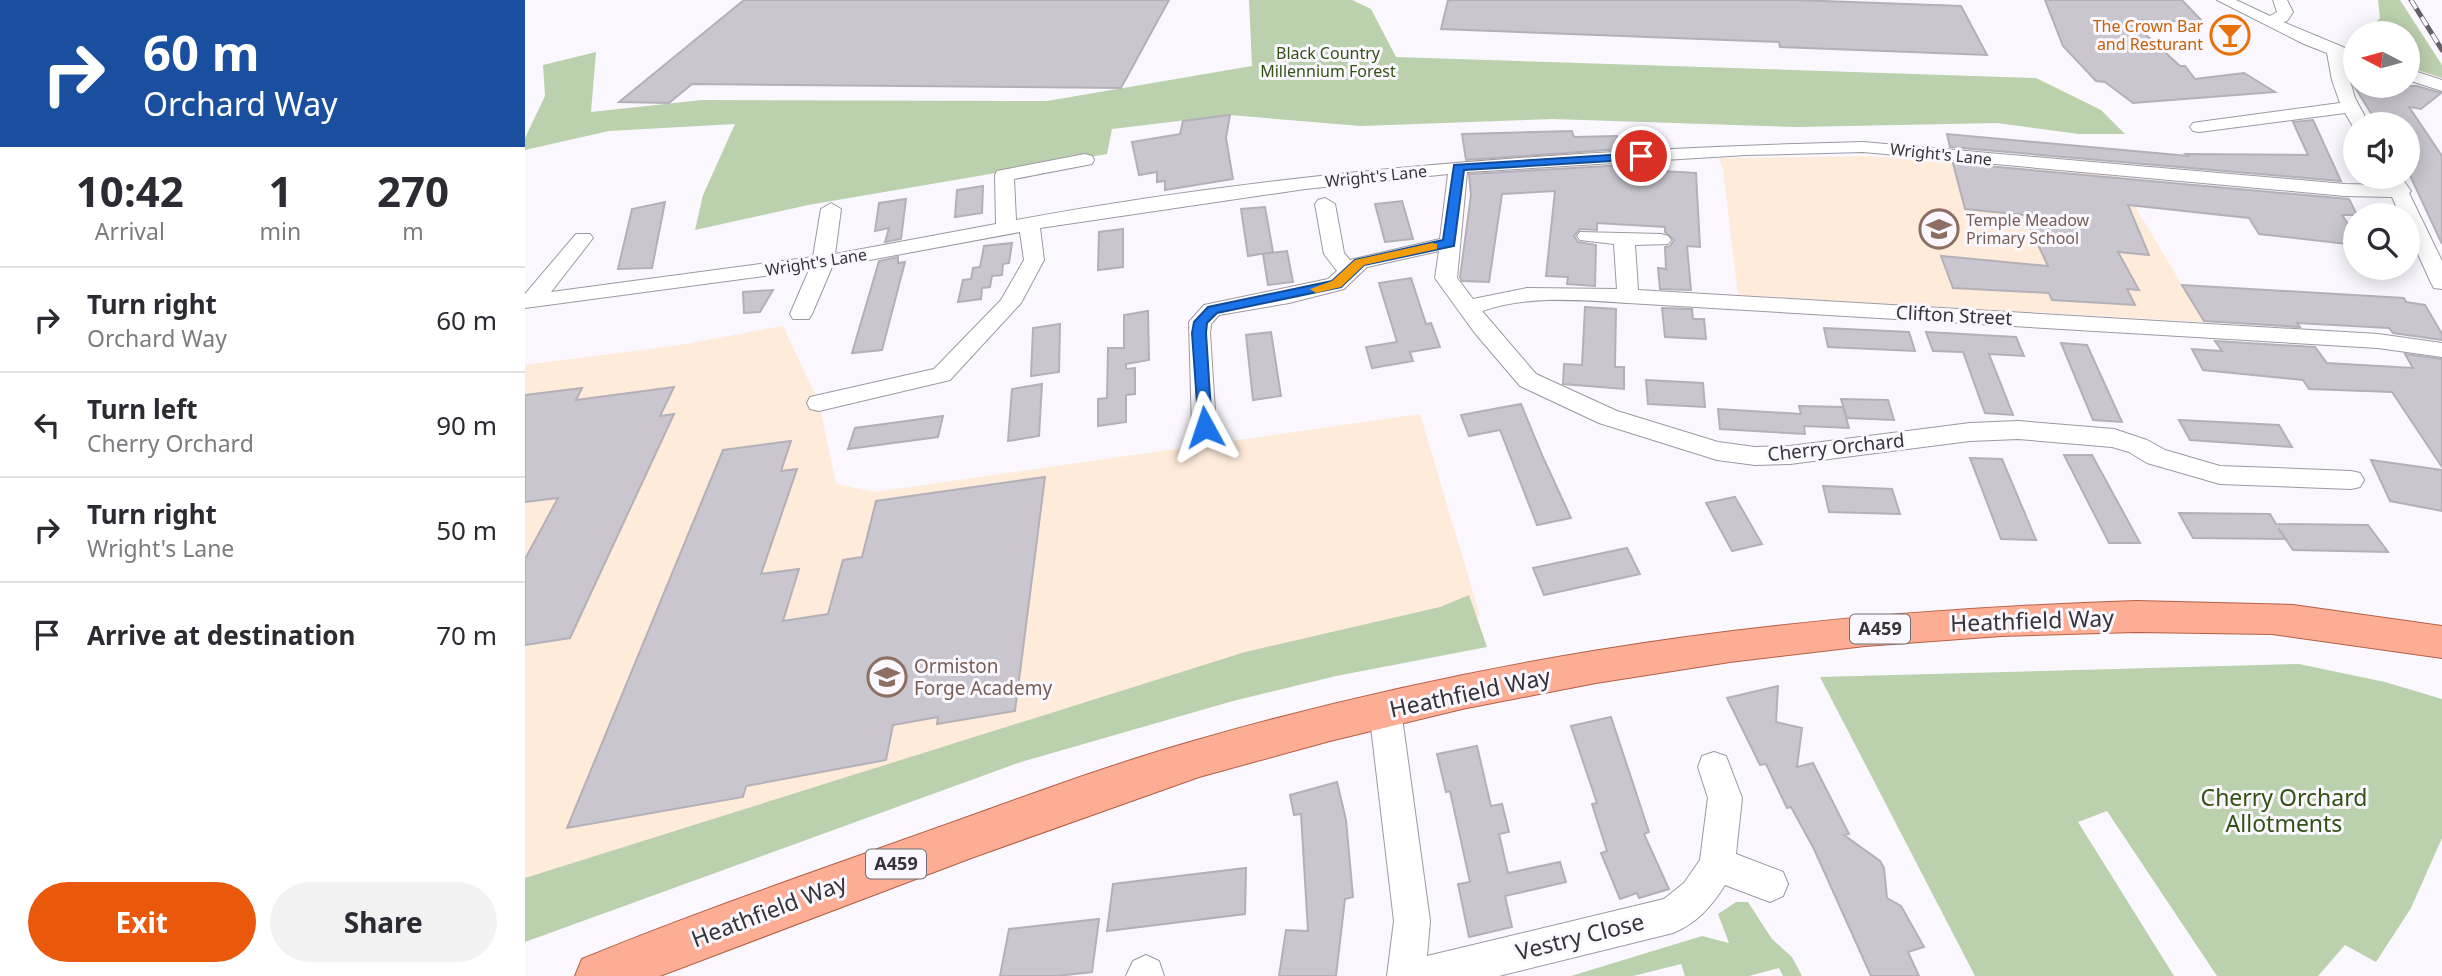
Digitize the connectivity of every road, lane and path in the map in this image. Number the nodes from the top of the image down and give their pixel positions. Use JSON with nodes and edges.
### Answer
{"nodes":[{"id":1,"x":2224,"y":0,"type":"edge"},
{"id":2,"x":2280,"y":0,"type":"edge"},
{"id":3,"x":2270,"y":21,"type":"junction"},
{"id":4,"x":2335,"y":50,"type":"junction"},
{"id":5,"x":2343,"y":53,"type":"edge"},
{"id":6,"x":2420,"y":78,"type":"edge"},
{"id":7,"x":2442,"y":86,"type":"edge"},
{"id":8,"x":2349,"y":107,"type":"junction"},
{"id":9,"x":2352,"y":112,"type":"edge"},
{"id":10,"x":2200,"y":118,"type":"dead end"},
{"id":11,"x":1085,"y":160,"type":"dead end"},
{"id":12,"x":1458,"y":167,"type":"junction"},
{"id":13,"x":2354,"y":189,"type":"edge"},
{"id":14,"x":2399,"y":189,"type":"edge"},
{"id":15,"x":1325,"y":204,"type":"dead end"},
{"id":16,"x":831,"y":209,"type":"dead end"},
{"id":17,"x":1029,"y":224,"type":"junction"},
{"id":18,"x":1006,"y":229,"type":"junction"},
{"id":19,"x":1587,"y":236,"type":"dead end"},
{"id":20,"x":583,"y":238,"type":"dead end"},
{"id":21,"x":1624,"y":238,"type":"junction"},
{"id":22,"x":2432,"y":239,"type":"edge"},
{"id":23,"x":1661,"y":240,"type":"dead end"},
{"id":24,"x":1449,"y":243,"type":"junction"},
{"id":25,"x":823,"y":262,"type":"junction"},
{"id":26,"x":1348,"y":271,"type":"junction"},
{"id":27,"x":2442,"y":282,"type":"edge"},
{"id":28,"x":1628,"y":296,"type":"junction"},
{"id":29,"x":529,"y":300,"type":"edge"},
{"id":30,"x":1468,"y":308,"type":"junction"},
{"id":31,"x":801,"y":314,"type":"dead end"},
{"id":32,"x":2442,"y":350,"type":"edge"},
{"id":33,"x":819,"y":403,"type":"dead end"},
{"id":34,"x":1205,"y":427,"type":"dead end"},
{"id":35,"x":2351,"y":480,"type":"dead end"},
{"id":36,"x":2380,"y":634,"type":"junction"},
{"id":37,"x":2442,"y":642,"type":"edge"},
{"id":38,"x":2442,"y":659,"type":"edge"},
{"id":39,"x":1385,"y":710,"type":"junction"},
{"id":40,"x":1714,"y":767,"type":"dead end"},
{"id":41,"x":1717,"y":865,"type":"junction"},
{"id":42,"x":1770,"y":884,"type":"dead end"},
{"id":43,"x":599,"y":976,"type":"edge"},
{"id":44,"x":1406,"y":976,"type":"edge"},
{"id":45,"x":1422,"y":976,"type":"edge"}],
"edges":[{"from":1,"to":3,"type":"street"},
{"from":2,"to":3,"type":"street"},
{"from":3,"to":4,"type":"street"},
{"from":4,"to":5,"type":"street"},
{"from":4,"to":8,"type":"street"},
{"from":6,"to":7,"type":"street"},
{"from":8,"to":9,"type":"street"},
{"from":8,"to":10,"type":"street"},
{"from":11,"to":18,"type":"street"},
{"from":12,"to":13,"type":"street","name":"Wright's Lane"},
{"from":12,"to":17,"type":"street","name":"Wright's Lane"},
{"from":12,"to":24,"type":"street","name":"Cherry Orchard"},
{"from":14,"to":22,"type":"street"},
{"from":15,"to":26,"type":"street"},
{"from":16,"to":25,"type":"street"},
{"from":17,"to":18,"type":"street","name":"Wright's Lane"},
{"from":17,"to":33,"type":"street"},
{"from":18,"to":25,"type":"street","name":"Wright's Lane"},
{"from":19,"to":21,"type":"street"},
{"from":20,"to":29,"type":"street"},
{"from":21,"to":23,"type":"street"},
{"from":21,"to":28,"type":"street"},
{"from":22,"to":27,"type":"street"},
{"from":24,"to":26,"type":"street"},
{"from":24,"to":30,"type":"street","name":"Cherry Orchard"},
{"from":25,"to":29,"type":"street","name":"Wright's Lane"},
{"from":25,"to":31,"type":"street"},
{"from":26,"to":34,"type":"street"},
{"from":28,"to":30,"type":"street","name":"Clifton Street"},
{"from":28,"to":32,"type":"street","name":"Clifton Street"},
{"from":30,"to":35,"type":"street","name":"Cherry Orchard"},
{"from":36,"to":37,"type":"main road","name":"Heathfield Way","number":"A459"},
{"from":36,"to":38,"type":"main road","name":"Heathfield Way","number":"A459"},
{"from":36,"to":39,"type":"main road","name":"Heathfield Way","number":"A459"},
{"from":39,"to":43,"type":"main road","name":"Heathfield Way","number":"A459"},
{"from":39,"to":44,"type":"street"},
{"from":40,"to":41,"type":"street","name":"Vestry Close"},
{"from":41,"to":42,"type":"street"},
{"from":41,"to":45,"type":"street","name":"Vestry Close"}]}
